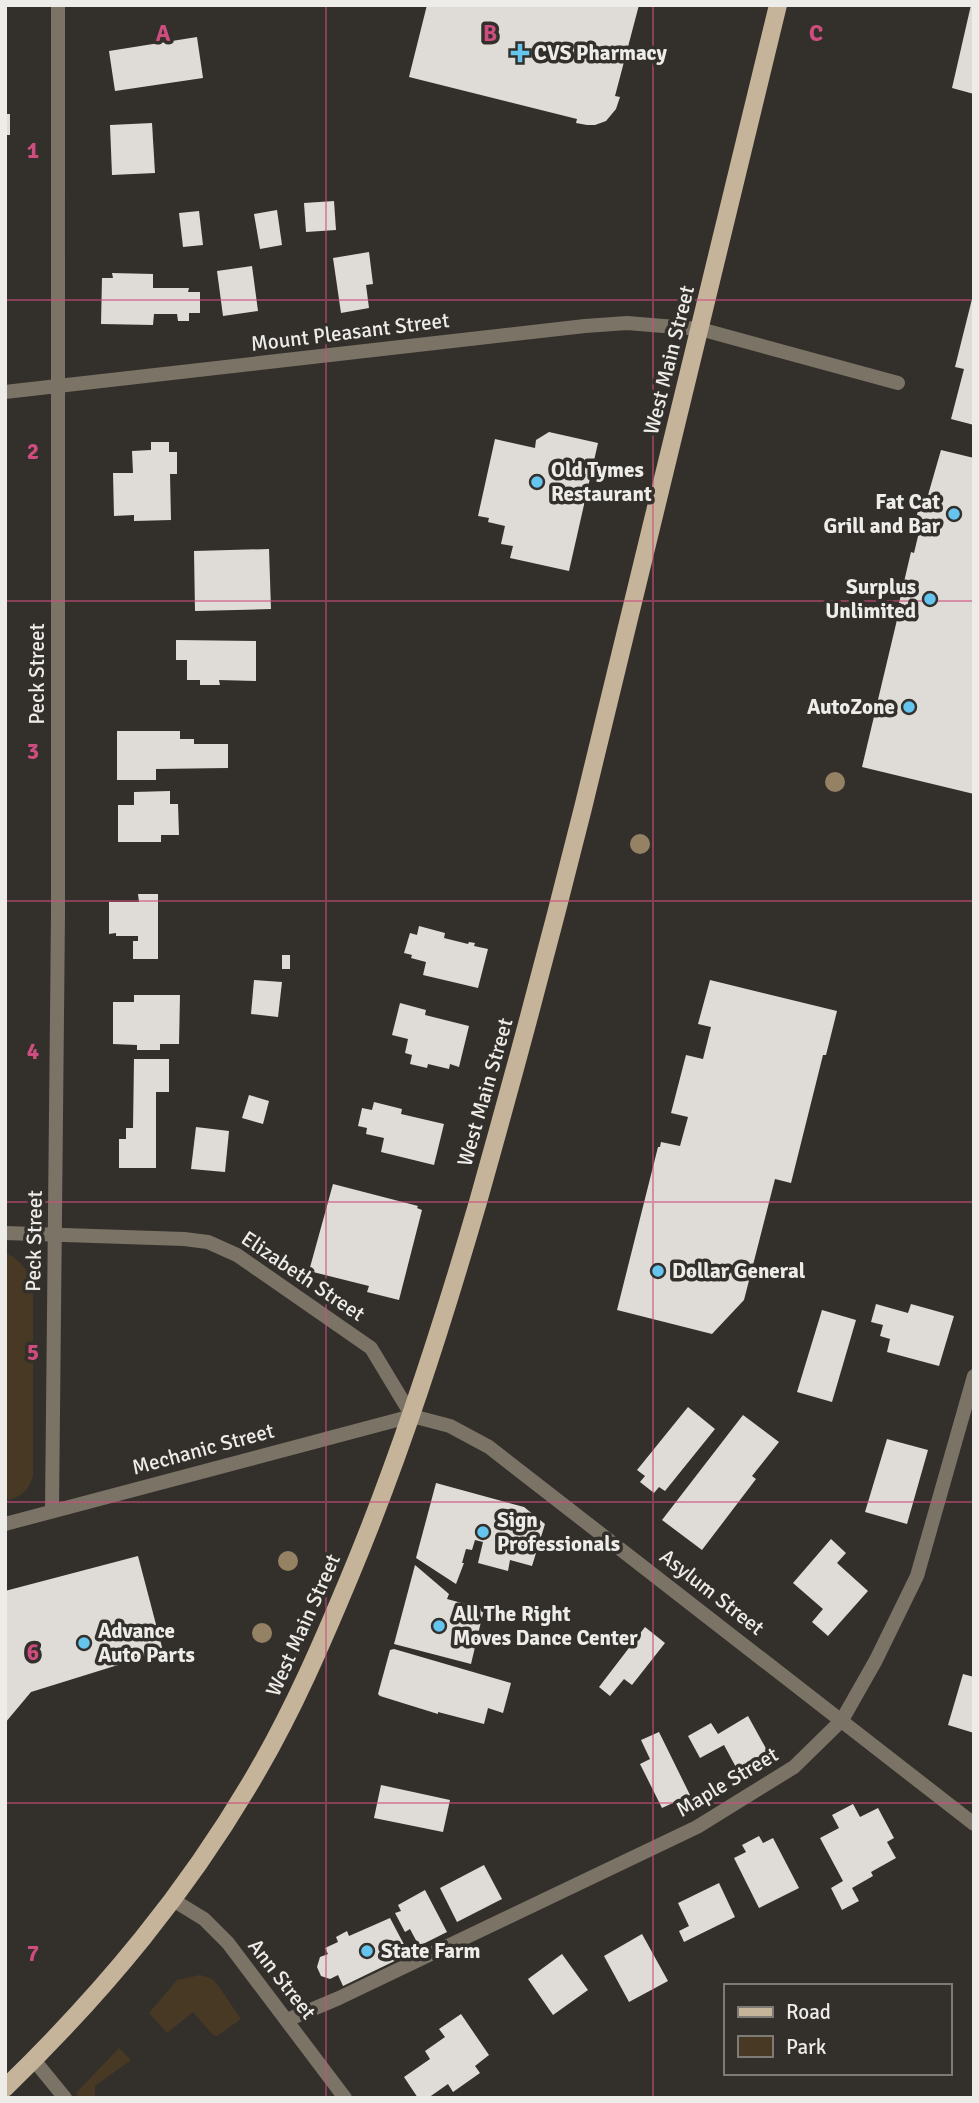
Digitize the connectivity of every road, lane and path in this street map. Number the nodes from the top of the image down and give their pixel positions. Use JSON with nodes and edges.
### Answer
{"nodes":[{"id":1,"x":58,"y":5,"type":"edge"},
{"id":2,"x":778,"y":5,"type":"edge"},
{"id":3,"x":700,"y":328,"type":"junction"},
{"id":4,"x":898,"y":383,"type":"dead end"},
{"id":5,"x":58,"y":386,"type":"junction"},
{"id":6,"x":5,"y":392,"type":"edge"},
{"id":7,"x":5,"y":1233,"type":"edge"},
{"id":8,"x":55,"y":1235,"type":"junction"},
{"id":9,"x":974,"y":1376,"type":"edge"},
{"id":10,"x":412,"y":1416,"type":"junction"},
{"id":11,"x":52,"y":1511,"type":"junction"},
{"id":12,"x":5,"y":1524,"type":"edge"},
{"id":13,"x":842,"y":1720,"type":"junction"},
{"id":14,"x":974,"y":1824,"type":"edge"},
{"id":15,"x":173,"y":1900,"type":"junction"},
{"id":16,"x":287,"y":2020,"type":"junction"},
{"id":17,"x":34,"y":2060,"type":"junction"},
{"id":18,"x":5,"y":2088,"type":"edge"},
{"id":19,"x":65,"y":2098,"type":"edge"},
{"id":20,"x":345,"y":2098,"type":"edge"}],
"edges":[{"from":1,"to":5,"type":"street","name":"Peck Street"},
{"from":2,"to":3,"type":"main road","name":"West Main Street"},
{"from":3,"to":4,"type":"street","name":"Mount Pleasant Street"},
{"from":3,"to":5,"type":"street","name":"Mount Pleasant Street"},
{"from":3,"to":10,"type":"main road","name":"West Main Street"},
{"from":5,"to":6,"type":"street","name":"Mount Pleasant Street"},
{"from":5,"to":8,"type":"street","name":"Peck Street"},
{"from":7,"to":8,"type":"street","name":"Elizabeth Street"},
{"from":8,"to":10,"type":"street","name":"Elizabeth Street"},
{"from":8,"to":11,"type":"street","name":"Peck Street"},
{"from":9,"to":13,"type":"street","name":"Maple Street"},
{"from":10,"to":11,"type":"street","name":"Mechanic Street"},
{"from":10,"to":13,"type":"street","name":"Asylum Street"},
{"from":10,"to":15,"type":"main road","name":"West Main Street"},
{"from":11,"to":12,"type":"street","name":"Mechanic Street"},
{"from":13,"to":14,"type":"street","name":"Asylum Street"},
{"from":13,"to":16,"type":"street","name":"Maple Street"},
{"from":15,"to":16,"type":"street","name":"Ann Street"},
{"from":15,"to":17,"type":"main road","name":"West Main Street"},
{"from":16,"to":20,"type":"street","name":"Ann Street"},
{"from":17,"to":18,"type":"main road","name":"West Main Street"},
{"from":17,"to":19,"type":"street"}]}
